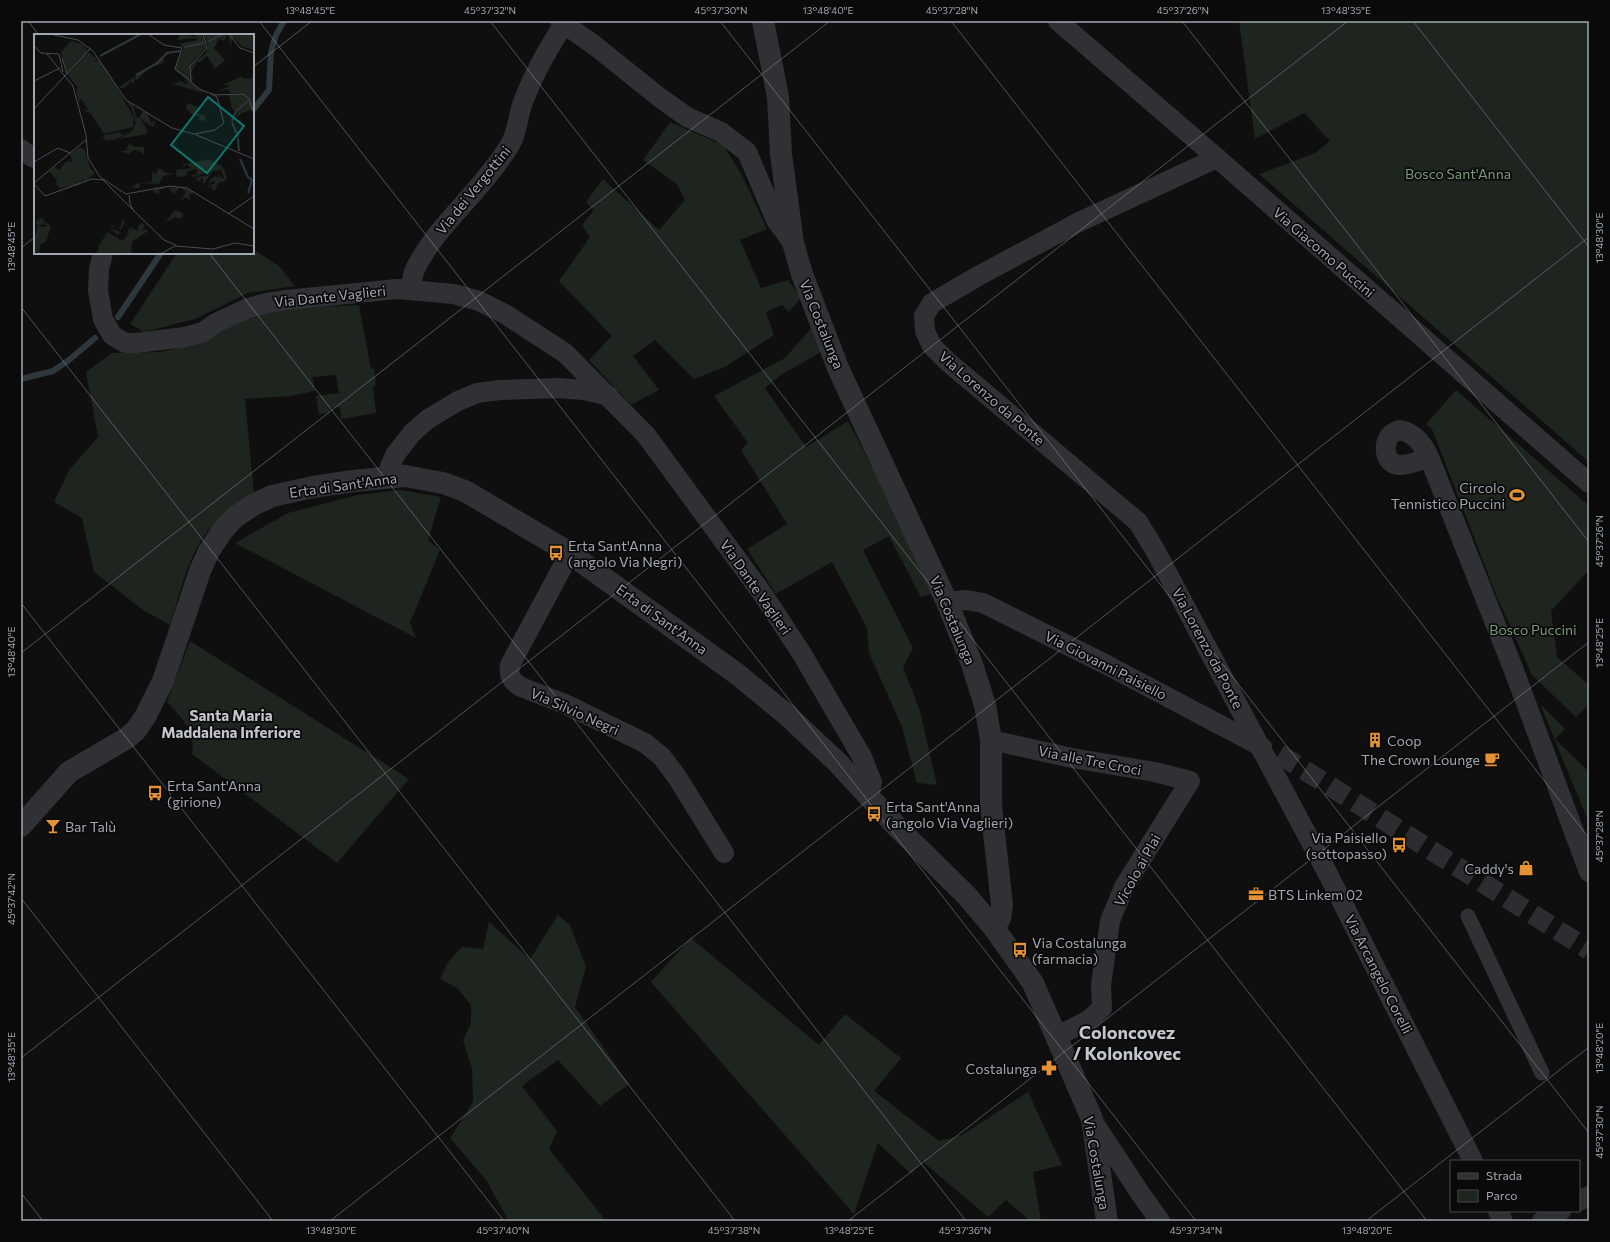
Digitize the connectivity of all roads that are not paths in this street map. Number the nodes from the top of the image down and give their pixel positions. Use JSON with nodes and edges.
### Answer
{"nodes":[{"id":1,"x":764,"y":21,"type":"edge"},
{"id":2,"x":1058,"y":21,"type":"edge"},
{"id":3,"x":562,"y":22,"type":"edge"},
{"id":4,"x":21,"y":149,"type":"edge"},
{"id":5,"x":34,"y":158,"type":"edge"},
{"id":6,"x":1217,"y":158,"type":"junction"},
{"id":7,"x":793,"y":243,"type":"junction"},
{"id":8,"x":102,"y":254,"type":"edge"},
{"id":9,"x":410,"y":290,"type":"junction"},
{"id":10,"x":609,"y":396,"type":"junction"},
{"id":11,"x":1429,"y":457,"type":"dead end"},
{"id":12,"x":385,"y":479,"type":"junction"},
{"id":13,"x":1589,"y":483,"type":"edge"},
{"id":14,"x":570,"y":553,"type":"junction"},
{"id":15,"x":947,"y":602,"type":"junction"},
{"id":16,"x":991,"y":740,"type":"junction"},
{"id":17,"x":1260,"y":746,"type":"junction"},
{"id":18,"x":1282,"y":759,"type":"tunnel mouth"},
{"id":19,"x":1190,"y":780,"type":"joint"},
{"id":20,"x":869,"y":796,"type":"junction"},
{"id":21,"x":21,"y":826,"type":"edge"},
{"id":22,"x":724,"y":853,"type":"dead end"},
{"id":23,"x":1589,"y":872,"type":"edge"},
{"id":24,"x":1468,"y":916,"type":"dead end"},
{"id":25,"x":994,"y":928,"type":"junction"},
{"id":26,"x":1057,"y":1036,"type":"junction"},
{"id":27,"x":1542,"y":1073,"type":"dead end"},
{"id":28,"x":1092,"y":1119,"type":"junction"},
{"id":29,"x":1472,"y":1160,"type":"edge"},
{"id":30,"x":1589,"y":1196,"type":"edge"},
{"id":31,"x":1580,"y":1200,"type":"edge"},
{"id":32,"x":1498,"y":1212,"type":"edge"},
{"id":33,"x":1559,"y":1212,"type":"edge"},
{"id":34,"x":1107,"y":1221,"type":"edge"},
{"id":35,"x":1160,"y":1221,"type":"edge"},
{"id":36,"x":1503,"y":1221,"type":"edge"},
{"id":37,"x":1542,"y":1221,"type":"edge"}],
"edges":[{"from":1,"to":7,"type":"street","name":"Via Costalunga"},
{"from":2,"to":6,"type":"street","name":"Via Giacomo Puccini"},
{"from":3,"to":7,"type":"street"},
{"from":3,"to":9,"type":"street","name":"Via dei Vergottini"},
{"from":4,"to":5,"type":"street"},
{"from":6,"to":13,"type":"street","name":"Via Giacomo Puccini"},
{"from":6,"to":17,"type":"street","name":"Via Lorenzo da Ponte"},
{"from":7,"to":15,"type":"street","name":"Via Costalunga"},
{"from":8,"to":9,"type":"street","name":"Via Dante Vaglieri"},
{"from":9,"to":10,"type":"street","name":"Via Dante Vaglieri"},
{"from":10,"to":12,"type":"street"},
{"from":10,"to":20,"type":"street","name":"Via Dante Vaglieri"},
{"from":11,"to":23,"type":"street"},
{"from":12,"to":14,"type":"street","name":"Erta di Sant'Anna"},
{"from":12,"to":21,"type":"street","name":"Erta di Sant'Anna"},
{"from":14,"to":20,"type":"street","name":"Erta di Sant'Anna"},
{"from":14,"to":22,"type":"street","name":"Via Silvio Negri"},
{"from":15,"to":16,"type":"street","name":"Via Costalunga"},
{"from":15,"to":17,"type":"street","name":"Via Giovanni Paisiello"},
{"from":16,"to":19,"type":"street","name":"Via alle Tre Croci"},
{"from":16,"to":25,"type":"street","name":"Via Costalunga"},
{"from":17,"to":18,"type":"street","name":"Via Giovanni Paisiello"},
{"from":17,"to":29,"type":"street","name":"Via Arcangelo Corelli"},
{"from":19,"to":26,"type":"street","name":"Vicolo ai Plai"},
{"from":20,"to":25,"type":"street","name":"Erta di Sant'Anna"},
{"from":24,"to":27,"type":"street"},
{"from":25,"to":26,"type":"street","name":"Via Costalunga"},
{"from":26,"to":28,"type":"street","name":"Via Costalunga"},
{"from":28,"to":34,"type":"street","name":"Via Costalunga"},
{"from":28,"to":35,"type":"street"},
{"from":30,"to":31,"type":"street"},
{"from":32,"to":36,"type":"street"},
{"from":33,"to":37,"type":"street"}]}
